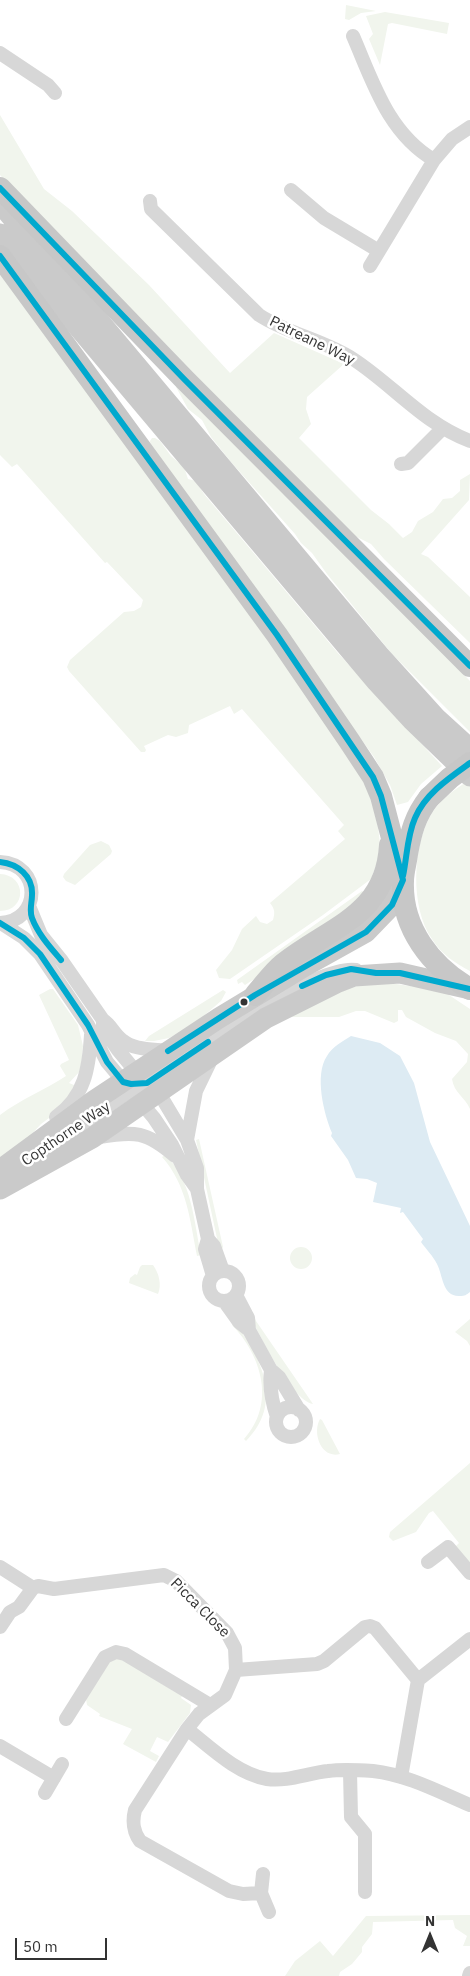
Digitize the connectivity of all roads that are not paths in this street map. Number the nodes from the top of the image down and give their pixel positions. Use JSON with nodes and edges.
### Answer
{"nodes":[{"id":1,"x":352,"y":36,"type":"dead end"},
{"id":2,"x":0,"y":53,"type":"edge"},
{"id":3,"x":56,"y":93,"type":"dead end"},
{"id":4,"x":470,"y":127,"type":"edge"},
{"id":5,"x":434,"y":160,"type":"junction"},
{"id":6,"x":0,"y":188,"type":"edge"},
{"id":7,"x":291,"y":190,"type":"dead end"},
{"id":8,"x":150,"y":201,"type":"dead end"},
{"id":9,"x":0,"y":203,"type":"edge"},
{"id":10,"x":0,"y":234,"type":"edge"},
{"id":11,"x":379,"y":251,"type":"junction"},
{"id":12,"x":0,"y":256,"type":"edge"},
{"id":13,"x":370,"y":266,"type":"dead end"},
{"id":14,"x":443,"y":428,"type":"junction"},
{"id":15,"x":470,"y":441,"type":"edge"},
{"id":16,"x":401,"y":464,"type":"dead end"},
{"id":17,"x":470,"y":666,"type":"edge"},
{"id":18,"x":470,"y":749,"type":"edge"},
{"id":19,"x":470,"y":763,"type":"edge"},
{"id":20,"x":470,"y":776,"type":"edge"},
{"id":21,"x":391,"y":831,"type":"junction"},
{"id":22,"x":0,"y":862,"type":"edge"},
{"id":23,"x":403,"y":880,"type":"junction"},
{"id":24,"x":29,"y":906,"type":"junction"},
{"id":25,"x":1,"y":923,"type":"edge"},
{"id":26,"x":376,"y":973,"type":"junction"},
{"id":27,"x":470,"y":989,"type":"edge"},
{"id":28,"x":255,"y":995,"type":"junction"},
{"id":29,"x":102,"y":1020,"type":"junction"},
{"id":30,"x":91,"y":1031,"type":"junction"},
{"id":31,"x":168,"y":1051,"type":"junction"},
{"id":32,"x":217,"y":1051,"type":"junction"},
{"id":33,"x":140,"y":1087,"type":"junction"},
{"id":34,"x":92,"y":1138,"type":"junction"},
{"id":35,"x":187,"y":1140,"type":"junction"},
{"id":36,"x":27,"y":1150,"type":"junction"},
{"id":37,"x":181,"y":1161,"type":"junction"},
{"id":38,"x":0,"y":1170,"type":"edge"},
{"id":39,"x":0,"y":1176,"type":"edge"},
{"id":40,"x":197,"y":1188,"type":"junction"},
{"id":41,"x":0,"y":1189,"type":"edge"},
{"id":42,"x":218,"y":1273,"type":"junction"},
{"id":43,"x":230,"y":1298,"type":"junction"},
{"id":44,"x":271,"y":1370,"type":"junction"},
{"id":45,"x":299,"y":1410,"type":"junction"},
{"id":46,"x":277,"y":1417,"type":"junction"},
{"id":47,"x":428,"y":1562,"type":"dead end"},
{"id":48,"x":0,"y":1567,"type":"edge"},
{"id":49,"x":470,"y":1573,"type":"edge"},
{"id":50,"x":33,"y":1588,"type":"junction"},
{"id":51,"x":0,"y":1627,"type":"edge"},
{"id":52,"x":470,"y":1639,"type":"edge"},
{"id":53,"x":236,"y":1670,"type":"junction"},
{"id":54,"x":418,"y":1680,"type":"junction"},
{"id":55,"x":210,"y":1705,"type":"junction"},
{"id":56,"x":66,"y":1719,"type":"dead end"},
{"id":57,"x":187,"y":1730,"type":"junction"},
{"id":58,"x":0,"y":1746,"type":"edge"},
{"id":59,"x":62,"y":1764,"type":"dead end"},
{"id":60,"x":350,"y":1770,"type":"junction"},
{"id":61,"x":401,"y":1777,"type":"junction"},
{"id":62,"x":54,"y":1778,"type":"junction"},
{"id":63,"x":46,"y":1793,"type":"dead end"},
{"id":64,"x":470,"y":1805,"type":"edge"},
{"id":65,"x":263,"y":1874,"type":"dead end"},
{"id":66,"x":365,"y":1892,"type":"dead end"},
{"id":67,"x":261,"y":1893,"type":"junction"},
{"id":68,"x":269,"y":1912,"type":"dead end"}],
"edges":[{"from":1,"to":5,"type":"street"},
{"from":2,"to":3,"type":"street"},
{"from":4,"to":5,"type":"street"},
{"from":5,"to":11,"type":"street"},
{"from":6,"to":17,"type":"highway"},
{"from":7,"to":11,"type":"street"},
{"from":8,"to":14,"type":"street","name":"Patreane Way"},
{"from":9,"to":18,"type":"main road"},
{"from":10,"to":20,"type":"main road"},
{"from":11,"to":13,"type":"street"},
{"from":12,"to":21,"type":"highway"},
{"from":14,"to":15,"type":"street","name":"Patreane Way"},
{"from":14,"to":16,"type":"street"},
{"from":19,"to":23,"type":"highway","bridge":true},
{"from":21,"to":23,"type":"highway"},
{"from":21,"to":28,"type":"highway"},
{"from":22,"to":24,"type":"street"},
{"from":23,"to":27,"type":"highway"},
{"from":23,"to":28,"type":"main road"},
{"from":24,"to":25,"type":"street"},
{"from":24,"to":29,"type":"street"},
{"from":25,"to":30,"type":"street"},
{"from":26,"to":27,"type":"main road"},
{"from":26,"to":32,"type":"main road"},
{"from":26,"to":33,"type":"street"},
{"from":28,"to":31,"type":"main road"},
{"from":29,"to":31,"type":"street"},
{"from":29,"to":33,"type":"street"},
{"from":30,"to":33,"type":"street"},
{"from":30,"to":36,"type":"street"},
{"from":31,"to":33,"type":"main road"},
{"from":32,"to":33,"type":"main road"},
{"from":32,"to":35,"type":"street","name":"Copthorne Way"},
{"from":33,"to":34,"type":"main road"},
{"from":33,"to":35,"type":"street","name":"Copthorne Way"},
{"from":33,"to":36,"type":"main road"},
{"from":33,"to":37,"type":"street","name":"Copthorne Way"},
{"from":33,"to":39,"type":"street","name":"Copthorne Way"},
{"from":34,"to":37,"type":"street","name":"Copthorne Way"},
{"from":34,"to":41,"type":"main road"},
{"from":35,"to":40,"type":"street","name":"Copthorne Way"},
{"from":36,"to":38,"type":"main road"},
{"from":37,"to":40,"type":"street","name":"Copthorne Way"},
{"from":40,"to":42,"type":"street","name":"Copthorne Way"},
{"from":42,"to":43,"type":"street","name":"Copthorne Way"},
{"from":42,"to":43,"type":"street","name":"Copthorne Way"},
{"from":43,"to":44,"type":"street","name":"Copthorne Way"},
{"from":44,"to":45,"type":"street","name":"Copthorne Way"},
{"from":44,"to":46,"type":"street","name":"Copthorne Way"},
{"from":45,"to":46,"type":"street"},
{"from":45,"to":46,"type":"street"},
{"from":47,"to":49,"type":"street"},
{"from":48,"to":50,"type":"street"},
{"from":50,"to":51,"type":"street"},
{"from":50,"to":53,"type":"street","name":"Picca Close"},
{"from":52,"to":54,"type":"street"},
{"from":53,"to":54,"type":"street"},
{"from":53,"to":55,"type":"street","name":"Picca Close"},
{"from":54,"to":61,"type":"street"},
{"from":55,"to":56,"type":"street"},
{"from":55,"to":57,"type":"street","name":"Picca Close"},
{"from":57,"to":60,"type":"street"},
{"from":57,"to":67,"type":"street","name":"Picca Close"},
{"from":58,"to":62,"type":"street"},
{"from":59,"to":62,"type":"street"},
{"from":60,"to":61,"type":"street"},
{"from":60,"to":66,"type":"street"},
{"from":61,"to":64,"type":"street"},
{"from":62,"to":63,"type":"street"},
{"from":65,"to":67,"type":"street"},
{"from":67,"to":68,"type":"street"}]}
